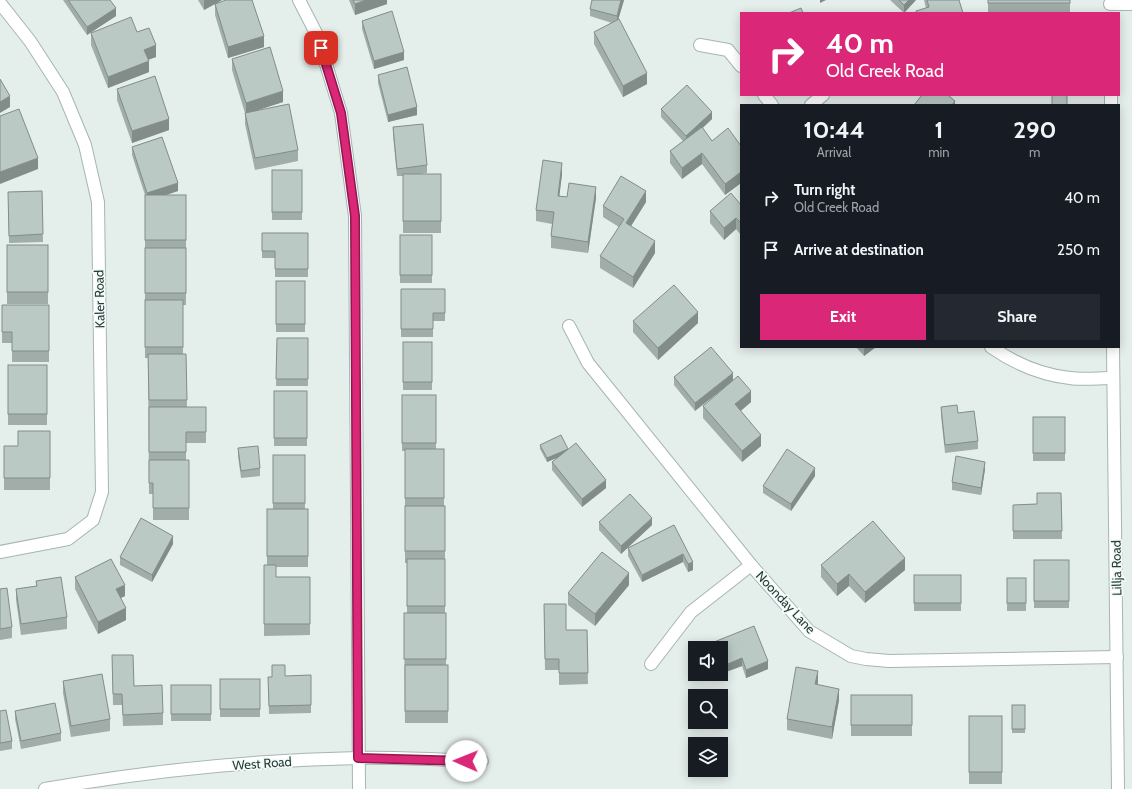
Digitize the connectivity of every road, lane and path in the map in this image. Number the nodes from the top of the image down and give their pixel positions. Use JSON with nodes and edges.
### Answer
{"nodes":[{"id":1,"x":299,"y":0,"type":"edge"},
{"id":2,"x":0,"y":3,"type":"edge"},
{"id":3,"x":1132,"y":4,"type":"edge"},
{"id":4,"x":1110,"y":6,"type":"edge"},
{"id":5,"x":700,"y":45,"type":"dead end"},
{"id":6,"x":740,"y":65,"type":"edge"},
{"id":7,"x":765,"y":96,"type":"edge"},
{"id":8,"x":822,"y":96,"type":"edge"},
{"id":9,"x":771,"y":104,"type":"edge"},
{"id":10,"x":812,"y":104,"type":"edge"},
{"id":11,"x":569,"y":326,"type":"dead end"},
{"id":12,"x":993,"y":348,"type":"edge"},
{"id":13,"x":1113,"y":348,"type":"edge"},
{"id":14,"x":1114,"y":378,"type":"junction"},
{"id":15,"x":0,"y":552,"type":"edge"},
{"id":16,"x":751,"y":565,"type":"junction"},
{"id":17,"x":1117,"y":657,"type":"junction"},
{"id":18,"x":650,"y":664,"type":"dead end"},
{"id":19,"x":358,"y":758,"type":"junction"},
{"id":20,"x":482,"y":761,"type":"dead end"},
{"id":21,"x":45,"y":789,"type":"edge"},
{"id":22,"x":359,"y":789,"type":"edge"},
{"id":23,"x":1118,"y":789,"type":"edge"}],
"edges":[{"from":1,"to":19,"type":"street"},
{"from":2,"to":15,"type":"street","name":"Kaler Road"},
{"from":3,"to":4,"type":"street"},
{"from":5,"to":6,"type":"street"},
{"from":7,"to":9,"type":"street"},
{"from":8,"to":10,"type":"street"},
{"from":11,"to":16,"type":"street","name":"Noonday Lane"},
{"from":12,"to":14,"type":"street"},
{"from":13,"to":14,"type":"street","name":"Lillja Road"},
{"from":14,"to":17,"type":"street","name":"Lillja Road"},
{"from":16,"to":17,"type":"street","name":"Noonday Lane"},
{"from":16,"to":18,"type":"street"},
{"from":17,"to":23,"type":"street","name":"Lillja Road"},
{"from":19,"to":20,"type":"street","name":"West Road"},
{"from":19,"to":21,"type":"street","name":"West Road"},
{"from":19,"to":22,"type":"street"}]}
